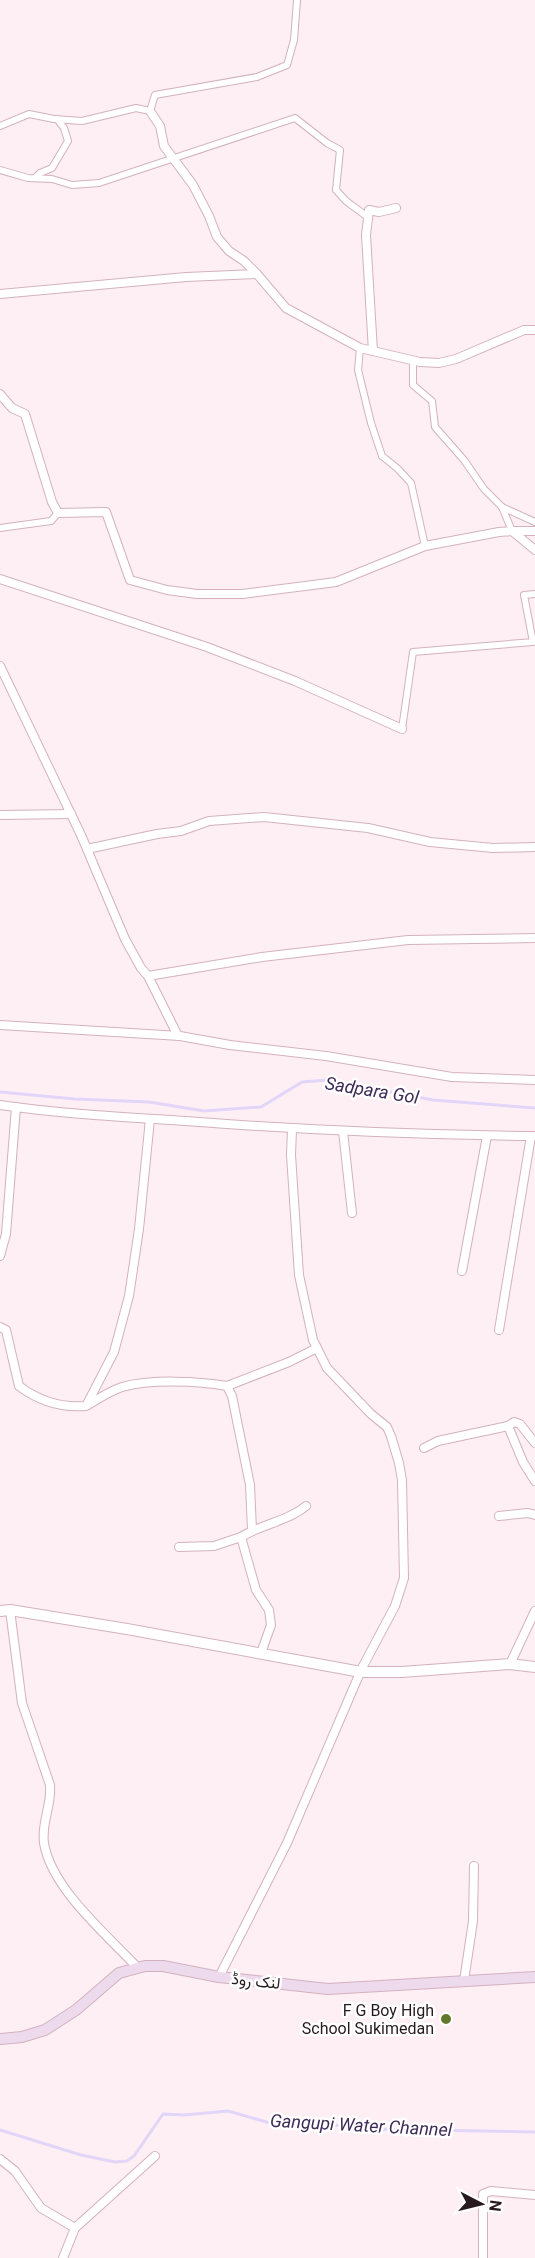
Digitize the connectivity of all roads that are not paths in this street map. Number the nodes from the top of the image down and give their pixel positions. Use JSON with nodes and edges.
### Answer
{"nodes":[{"id":1,"x":297,"y":0,"type":"edge"},
{"id":2,"x":150,"y":111,"type":"junction"},
{"id":3,"x":57,"y":119,"type":"junction"},
{"id":4,"x":0,"y":126,"type":"edge"},
{"id":5,"x":174,"y":159,"type":"junction"},
{"id":6,"x":0,"y":170,"type":"edge"},
{"id":7,"x":35,"y":178,"type":"junction"},
{"id":8,"x":396,"y":208,"type":"dead end"},
{"id":9,"x":365,"y":214,"type":"dead end"},
{"id":10,"x":257,"y":274,"type":"junction"},
{"id":11,"x":0,"y":294,"type":"edge"},
{"id":12,"x":535,"y":330,"type":"edge"},
{"id":13,"x":360,"y":348,"type":"junction"},
{"id":14,"x":373,"y":351,"type":"junction"},
{"id":15,"x":413,"y":360,"type":"junction"},
{"id":16,"x":0,"y":394,"type":"edge"},
{"id":17,"x":502,"y":507,"type":"junction"},
{"id":18,"x":58,"y":513,"type":"junction"},
{"id":19,"x":535,"y":522,"type":"edge"},
{"id":20,"x":0,"y":528,"type":"edge"},
{"id":21,"x":512,"y":531,"type":"junction"},
{"id":22,"x":535,"y":531,"type":"edge"},
{"id":23,"x":425,"y":546,"type":"junction"},
{"id":24,"x":535,"y":550,"type":"edge"},
{"id":25,"x":0,"y":579,"type":"edge"},
{"id":26,"x":535,"y":594,"type":"edge"},
{"id":27,"x":0,"y":666,"type":"edge"},
{"id":28,"x":402,"y":729,"type":"joint"},
{"id":29,"x":71,"y":814,"type":"junction"},
{"id":30,"x":0,"y":815,"type":"edge"},
{"id":31,"x":535,"y":847,"type":"edge"},
{"id":32,"x":87,"y":849,"type":"junction"},
{"id":33,"x":535,"y":938,"type":"edge"},
{"id":34,"x":148,"y":976,"type":"junction"},
{"id":35,"x":0,"y":1025,"type":"edge"},
{"id":36,"x":178,"y":1036,"type":"junction"},
{"id":37,"x":535,"y":1080,"type":"edge"},
{"id":38,"x":0,"y":1105,"type":"edge"},
{"id":39,"x":16,"y":1107,"type":"junction"},
{"id":40,"x":150,"y":1119,"type":"junction"},
{"id":41,"x":292,"y":1129,"type":"junction"},
{"id":42,"x":343,"y":1131,"type":"junction"},
{"id":43,"x":487,"y":1136,"type":"junction"},
{"id":44,"x":533,"y":1136,"type":"edge"},
{"id":45,"x":352,"y":1213,"type":"dead end"},
{"id":46,"x":0,"y":1256,"type":"edge"},
{"id":47,"x":462,"y":1270,"type":"dead end"},
{"id":48,"x":0,"y":1327,"type":"edge"},
{"id":49,"x":499,"y":1330,"type":"dead end"},
{"id":50,"x":316,"y":1348,"type":"junction"},
{"id":51,"x":227,"y":1386,"type":"junction"},
{"id":52,"x":86,"y":1406,"type":"junction"},
{"id":53,"x":508,"y":1426,"type":"junction"},
{"id":54,"x":535,"y":1443,"type":"edge"},
{"id":55,"x":424,"y":1448,"type":"dead end"},
{"id":56,"x":535,"y":1481,"type":"edge"},
{"id":57,"x":306,"y":1506,"type":"dead end"},
{"id":58,"x":535,"y":1515,"type":"edge"},
{"id":59,"x":499,"y":1516,"type":"dead end"},
{"id":60,"x":252,"y":1530,"type":"junction"},
{"id":61,"x":241,"y":1537,"type":"junction"},
{"id":62,"x":179,"y":1547,"type":"dead end"},
{"id":63,"x":5,"y":1611,"type":"edge"},
{"id":64,"x":535,"y":1611,"type":"edge"},
{"id":65,"x":261,"y":1653,"type":"junction"},
{"id":66,"x":510,"y":1664,"type":"junction"},
{"id":67,"x":535,"y":1667,"type":"edge"},
{"id":68,"x":360,"y":1672,"type":"junction"},
{"id":69,"x":474,"y":1866,"type":"dead end"},
{"id":70,"x":137,"y":1967,"type":"junction"},
{"id":71,"x":219,"y":1977,"type":"junction"},
{"id":72,"x":535,"y":1977,"type":"edge"},
{"id":73,"x":464,"y":1981,"type":"junction"},
{"id":74,"x":0,"y":2039,"type":"edge"},
{"id":75,"x":155,"y":2156,"type":"dead end"},
{"id":76,"x":0,"y":2159,"type":"edge"},
{"id":77,"x":535,"y":2195,"type":"edge"},
{"id":78,"x":75,"y":2228,"type":"junction"},
{"id":79,"x":63,"y":2258,"type":"edge"},
{"id":80,"x":483,"y":2258,"type":"edge"}],
"edges":[{"from":1,"to":2,"type":"street"},
{"from":2,"to":3,"type":"street"},
{"from":2,"to":5,"type":"street"},
{"from":3,"to":4,"type":"street"},
{"from":3,"to":7,"type":"street"},
{"from":5,"to":7,"type":"street"},
{"from":5,"to":9,"type":"street"},
{"from":5,"to":10,"type":"street"},
{"from":6,"to":7,"type":"street"},
{"from":8,"to":14,"type":"street"},
{"from":10,"to":11,"type":"street"},
{"from":10,"to":13,"type":"street"},
{"from":12,"to":15,"type":"street"},
{"from":13,"to":14,"type":"street"},
{"from":13,"to":23,"type":"street"},
{"from":14,"to":15,"type":"street"},
{"from":15,"to":17,"type":"street"},
{"from":16,"to":18,"type":"street"},
{"from":17,"to":19,"type":"street"},
{"from":17,"to":21,"type":"street"},
{"from":18,"to":20,"type":"street"},
{"from":18,"to":23,"type":"street"},
{"from":21,"to":22,"type":"street"},
{"from":21,"to":23,"type":"street"},
{"from":21,"to":24,"type":"street"},
{"from":25,"to":28,"type":"street"},
{"from":26,"to":28,"type":"street"},
{"from":27,"to":29,"type":"street"},
{"from":29,"to":30,"type":"street"},
{"from":29,"to":32,"type":"street"},
{"from":31,"to":32,"type":"street"},
{"from":32,"to":34,"type":"street"},
{"from":33,"to":34,"type":"street"},
{"from":34,"to":36,"type":"street"},
{"from":35,"to":36,"type":"street"},
{"from":36,"to":37,"type":"street"},
{"from":38,"to":39,"type":"street"},
{"from":39,"to":40,"type":"street"},
{"from":39,"to":46,"type":"street"},
{"from":40,"to":41,"type":"street"},
{"from":40,"to":52,"type":"street"},
{"from":41,"to":42,"type":"street"},
{"from":41,"to":50,"type":"street"},
{"from":42,"to":43,"type":"street"},
{"from":42,"to":45,"type":"street"},
{"from":43,"to":44,"type":"street"},
{"from":43,"to":47,"type":"street"},
{"from":44,"to":49,"type":"street"},
{"from":48,"to":52,"type":"street"},
{"from":50,"to":51,"type":"street"},
{"from":50,"to":68,"type":"street"},
{"from":51,"to":52,"type":"street"},
{"from":51,"to":60,"type":"street"},
{"from":53,"to":54,"type":"street"},
{"from":53,"to":55,"type":"street"},
{"from":53,"to":56,"type":"street"},
{"from":57,"to":60,"type":"street"},
{"from":58,"to":59,"type":"street"},
{"from":60,"to":61,"type":"street"},
{"from":61,"to":62,"type":"street"},
{"from":61,"to":65,"type":"street"},
{"from":63,"to":65,"type":"street"},
{"from":63,"to":70,"type":"street"},
{"from":64,"to":66,"type":"street"},
{"from":65,"to":68,"type":"street"},
{"from":66,"to":67,"type":"street"},
{"from":66,"to":68,"type":"street"},
{"from":68,"to":71,"type":"street"},
{"from":69,"to":73,"type":"street"},
{"from":70,"to":71,"type":"main road","name":"لنک روڈ"},
{"from":70,"to":74,"type":"main road","name":"لنک روڈ"},
{"from":71,"to":73,"type":"main road","name":"لنک روڈ"},
{"from":72,"to":73,"type":"main road","name":"لنک روڈ"},
{"from":75,"to":78,"type":"street"},
{"from":76,"to":78,"type":"street"},
{"from":77,"to":80,"type":"street"},
{"from":78,"to":79,"type":"street"}]}
